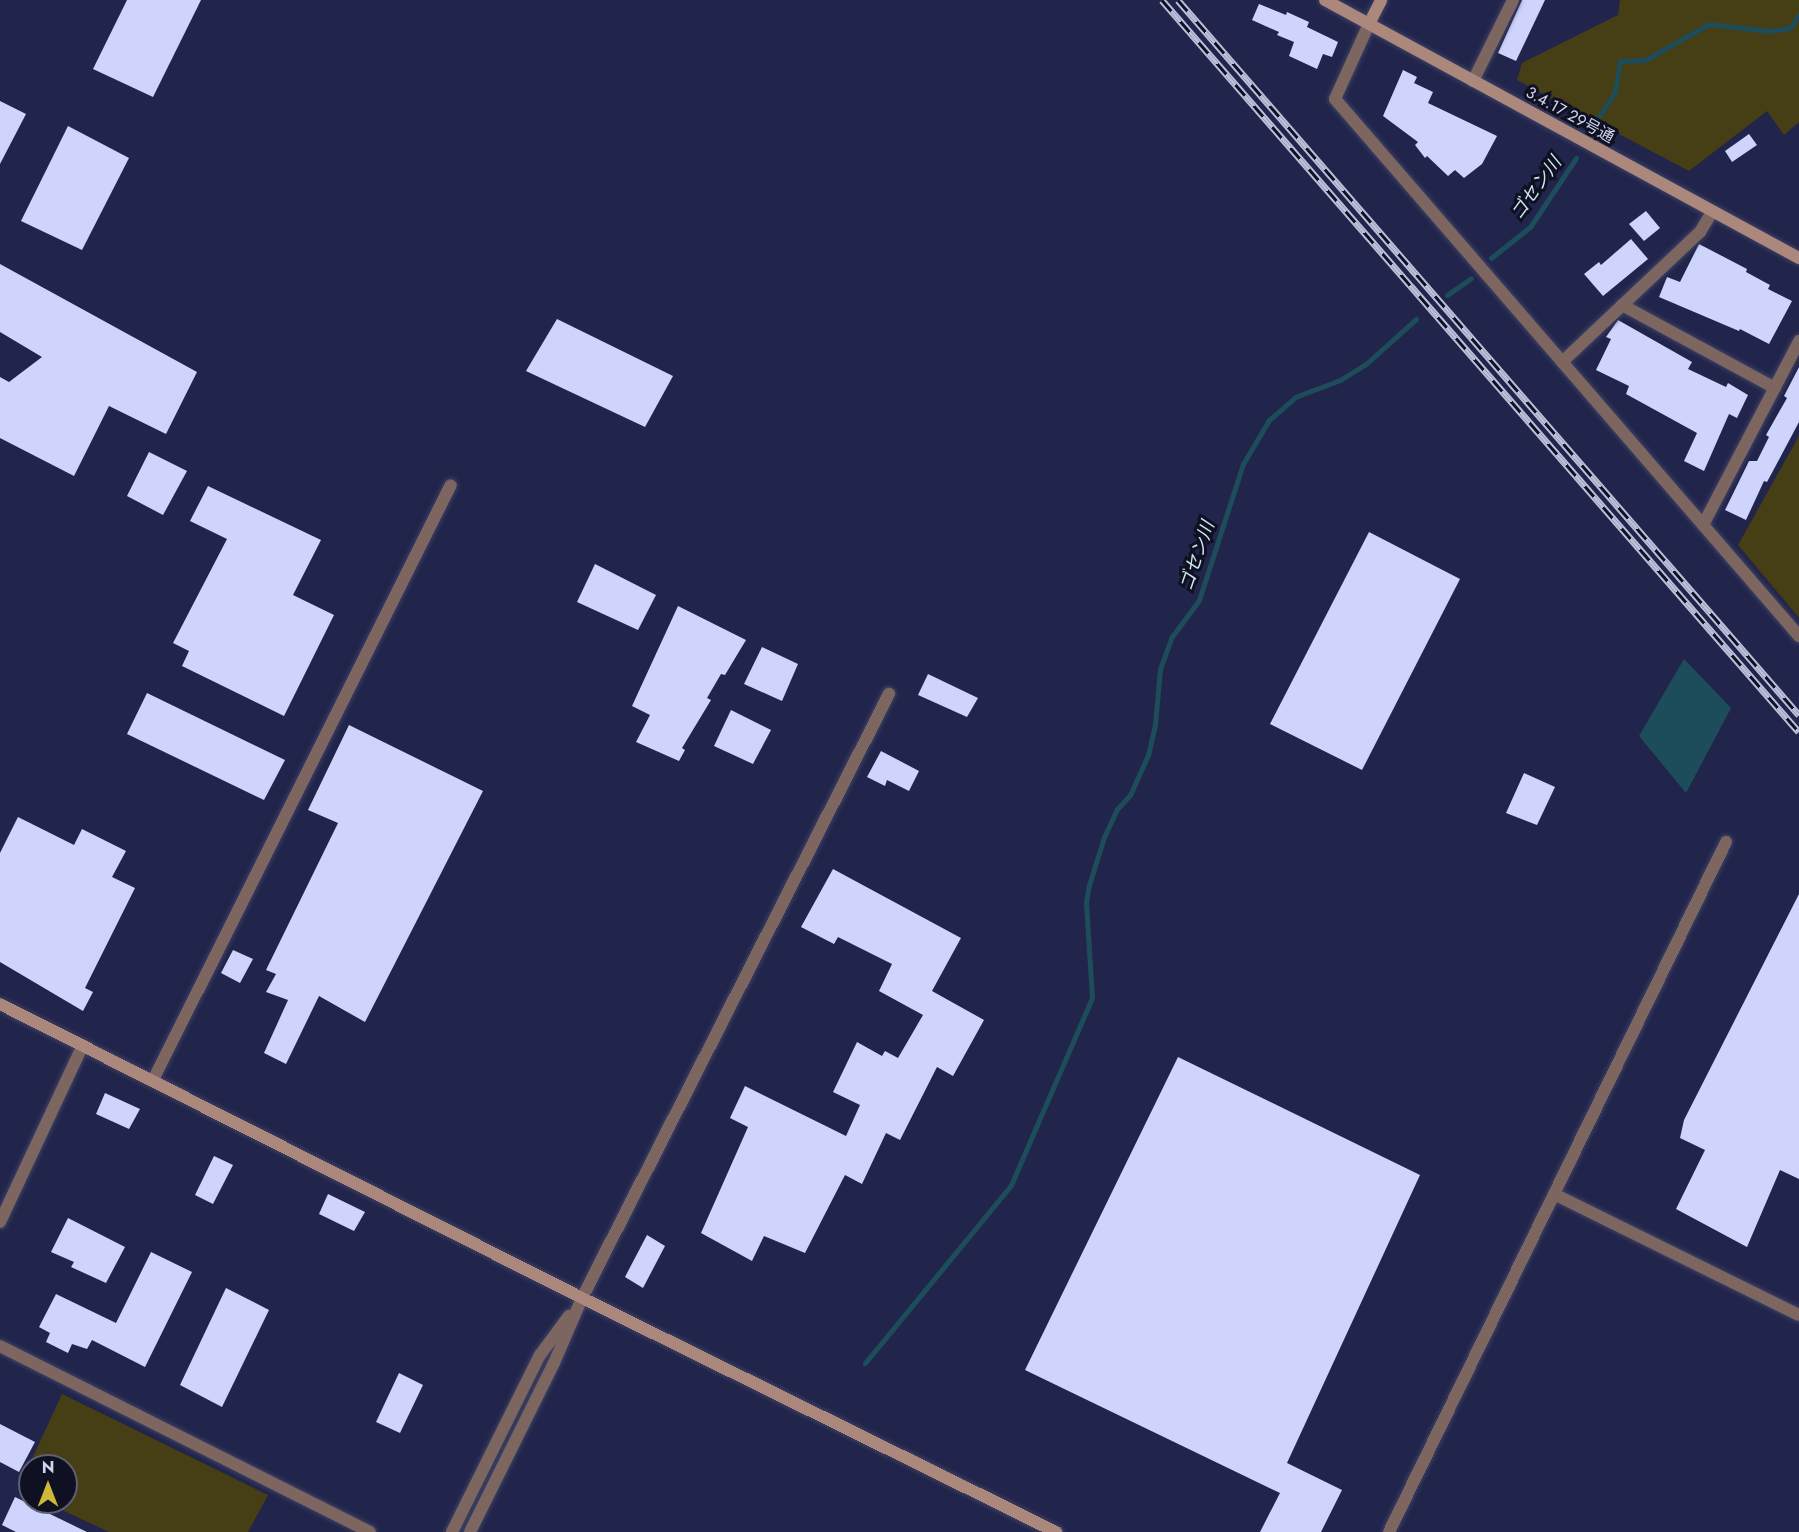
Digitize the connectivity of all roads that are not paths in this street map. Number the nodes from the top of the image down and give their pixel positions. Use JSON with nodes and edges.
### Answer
{"nodes":[{"id":1,"x":1325,"y":0,"type":"edge"},
{"id":2,"x":1381,"y":0,"type":"edge"},
{"id":3,"x":1513,"y":0,"type":"edge"},
{"id":4,"x":1369,"y":24,"type":"junction"},
{"id":5,"x":1473,"y":81,"type":"junction"},
{"id":6,"x":1712,"y":213,"type":"junction"},
{"id":7,"x":1799,"y":258,"type":"edge"},
{"id":8,"x":1622,"y":305,"type":"junction"},
{"id":9,"x":1799,"y":341,"type":"edge"},
{"id":10,"x":1562,"y":362,"type":"junction"},
{"id":11,"x":1774,"y":388,"type":"junction"},
{"id":12,"x":451,"y":485,"type":"dead end"},
{"id":13,"x":1702,"y":525,"type":"junction"},
{"id":14,"x":1799,"y":636,"type":"edge"},
{"id":15,"x":889,"y":694,"type":"dead end"},
{"id":16,"x":1726,"y":842,"type":"dead end"},
{"id":17,"x":0,"y":1004,"type":"edge"},
{"id":18,"x":83,"y":1045,"type":"junction"},
{"id":19,"x":153,"y":1080,"type":"junction"},
{"id":20,"x":1554,"y":1194,"type":"junction"},
{"id":21,"x":0,"y":1222,"type":"edge"},
{"id":22,"x":582,"y":1298,"type":"junction"},
{"id":23,"x":1799,"y":1315,"type":"edge"},
{"id":24,"x":0,"y":1346,"type":"edge"},
{"id":25,"x":370,"y":1532,"type":"edge"},
{"id":26,"x":452,"y":1532,"type":"edge"},
{"id":27,"x":470,"y":1532,"type":"edge"},
{"id":28,"x":1056,"y":1532,"type":"edge"},
{"id":29,"x":1389,"y":1532,"type":"edge"}],
"edges":[{"from":1,"to":4,"type":"street","name":"3.4.17 29号通"},
{"from":2,"to":4,"type":"street"},
{"from":3,"to":5,"type":"street"},
{"from":4,"to":5,"type":"street","name":"3.4.17 29号通"},
{"from":4,"to":10,"type":"street"},
{"from":5,"to":6,"type":"street","name":"3.4.17 29号通"},
{"from":6,"to":7,"type":"street","name":"3.4.17 29号通"},
{"from":6,"to":8,"type":"street"},
{"from":8,"to":10,"type":"street"},
{"from":8,"to":11,"type":"street"},
{"from":9,"to":11,"type":"street"},
{"from":10,"to":13,"type":"street"},
{"from":11,"to":13,"type":"street"},
{"from":12,"to":19,"type":"street"},
{"from":13,"to":14,"type":"street"},
{"from":15,"to":22,"type":"street"},
{"from":16,"to":20,"type":"street"},
{"from":17,"to":18,"type":"street"},
{"from":18,"to":19,"type":"street"},
{"from":18,"to":21,"type":"street"},
{"from":19,"to":22,"type":"street"},
{"from":20,"to":23,"type":"street"},
{"from":20,"to":29,"type":"street"},
{"from":22,"to":26,"type":"street"},
{"from":22,"to":27,"type":"street"},
{"from":22,"to":28,"type":"street"},
{"from":24,"to":25,"type":"street"}]}
